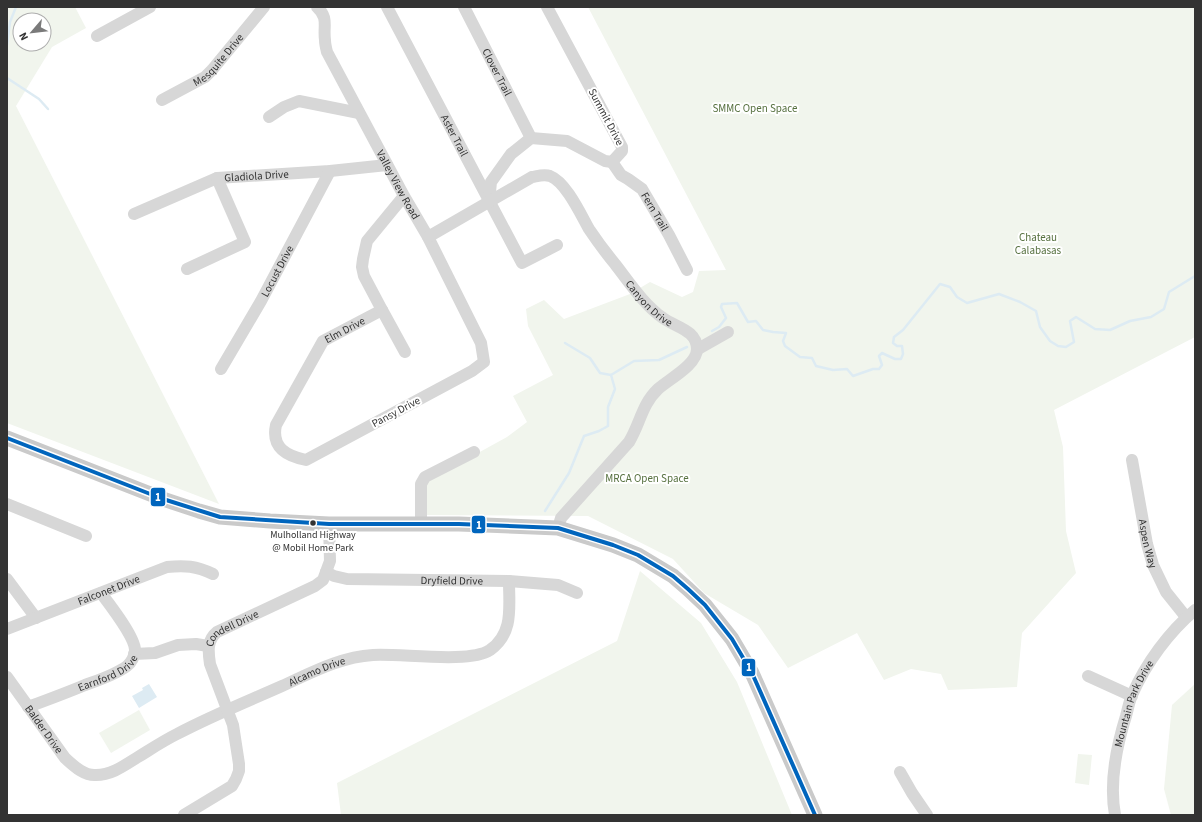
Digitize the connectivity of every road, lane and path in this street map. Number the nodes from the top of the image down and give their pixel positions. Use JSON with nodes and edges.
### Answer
{"nodes":[{"id":1,"x":150,"y":7,"type":"edge"},
{"id":2,"x":264,"y":7,"type":"edge"},
{"id":3,"x":317,"y":7,"type":"edge"},
{"id":4,"x":386,"y":7,"type":"edge"},
{"id":5,"x":464,"y":7,"type":"edge"},
{"id":6,"x":547,"y":7,"type":"edge"},
{"id":7,"x":97,"y":36,"type":"dead end"},
{"id":8,"x":162,"y":100,"type":"dead end"},
{"id":9,"x":359,"y":113,"type":"junction"},
{"id":10,"x":269,"y":117,"type":"dead end"},
{"id":11,"x":531,"y":138,"type":"junction"},
{"id":12,"x":612,"y":162,"type":"junction"},
{"id":13,"x":387,"y":164,"type":"junction"},
{"id":14,"x":330,"y":171,"type":"junction"},
{"id":15,"x":217,"y":178,"type":"junction"},
{"id":16,"x":404,"y":196,"type":"junction"},
{"id":17,"x":489,"y":202,"type":"junction"},
{"id":18,"x":134,"y":214,"type":"dead end"},
{"id":19,"x":428,"y":237,"type":"junction"},
{"id":20,"x":557,"y":245,"type":"dead end"},
{"id":21,"x":187,"y":269,"type":"dead end"},
{"id":22,"x":687,"y":270,"type":"dead end"},
{"id":23,"x":382,"y":310,"type":"junction"},
{"id":24,"x":728,"y":332,"type":"dead end"},
{"id":25,"x":698,"y":349,"type":"junction"},
{"id":26,"x":405,"y":352,"type":"dead end"},
{"id":27,"x":484,"y":362,"type":"joint"},
{"id":28,"x":221,"y":369,"type":"dead end"},
{"id":29,"x":7,"y":438,"type":"edge"},
{"id":30,"x":474,"y":452,"type":"dead end"},
{"id":31,"x":306,"y":460,"type":"joint"},
{"id":32,"x":1132,"y":460,"type":"dead end"},
{"id":33,"x":8,"y":506,"type":"edge"},
{"id":34,"x":421,"y":523,"type":"junction"},
{"id":35,"x":329,"y":524,"type":"junction"},
{"id":36,"x":558,"y":528,"type":"junction"},
{"id":37,"x":86,"y":536,"type":"dead end"},
{"id":38,"x":326,"y":572,"type":"junction"},
{"id":39,"x":213,"y":574,"type":"dead end"},
{"id":40,"x":7,"y":579,"type":"edge"},
{"id":41,"x":509,"y":581,"type":"junction"},
{"id":42,"x":101,"y":593,"type":"junction"},
{"id":43,"x":577,"y":594,"type":"dead end"},
{"id":44,"x":1190,"y":614,"type":"edge"},
{"id":45,"x":36,"y":618,"type":"junction"},
{"id":46,"x":7,"y":629,"type":"edge"},
{"id":47,"x":208,"y":646,"type":"junction"},
{"id":48,"x":134,"y":654,"type":"junction"},
{"id":49,"x":1088,"y":676,"type":"dead end"},
{"id":50,"x":7,"y":678,"type":"edge"},
{"id":51,"x":1132,"y":696,"type":"junction"},
{"id":52,"x":28,"y":707,"type":"junction"},
{"id":53,"x":228,"y":710,"type":"junction"},
{"id":54,"x":900,"y":772,"type":"dead end"},
{"id":55,"x":87,"y":774,"type":"joint"},
{"id":56,"x":184,"y":815,"type":"edge"},
{"id":57,"x":815,"y":815,"type":"edge"},
{"id":58,"x":928,"y":815,"type":"edge"},
{"id":59,"x":1115,"y":815,"type":"edge"}],
"edges":[{"from":1,"to":7,"type":"street"},
{"from":2,"to":8,"type":"street","name":"Mesquite Drive"},
{"from":3,"to":9,"type":"street","name":"Valley View Road"},
{"from":4,"to":17,"type":"street","name":"Aster Trail"},
{"from":5,"to":11,"type":"street","name":"Clover Trail"},
{"from":6,"to":12,"type":"street","name":"Summit Drive"},
{"from":9,"to":10,"type":"street"},
{"from":9,"to":13,"type":"street","name":"Valley View Road"},
{"from":11,"to":12,"type":"street","name":"Summit Drive"},
{"from":11,"to":17,"type":"street"},
{"from":12,"to":22,"type":"street","name":"Fern Trail"},
{"from":13,"to":14,"type":"street","name":"Gladiola Drive"},
{"from":13,"to":16,"type":"street","name":"Valley View Road"},
{"from":14,"to":15,"type":"street","name":"Gladiola Drive"},
{"from":14,"to":28,"type":"street","name":"Locust Drive"},
{"from":15,"to":18,"type":"street","name":"Gladiola Drive"},
{"from":15,"to":21,"type":"street"},
{"from":16,"to":19,"type":"street","name":"Valley View Road"},
{"from":16,"to":23,"type":"street"},
{"from":17,"to":19,"type":"street","name":"Canyon Drive"},
{"from":17,"to":20,"type":"street","name":"Aster Trail"},
{"from":17,"to":25,"type":"street","name":"Canyon Drive"},
{"from":19,"to":27,"type":"street","name":"Valley View Road"},
{"from":23,"to":26,"type":"street"},
{"from":23,"to":31,"type":"street","name":"Elm Drive"},
{"from":24,"to":25,"type":"street"},
{"from":25,"to":36,"type":"street"},
{"from":27,"to":31,"type":"street","name":"Pansy Drive"},
{"from":29,"to":35,"type":"main road"},
{"from":30,"to":34,"type":"street"},
{"from":32,"to":44,"type":"street","name":"Aspen Way"},
{"from":33,"to":37,"type":"street"},
{"from":34,"to":35,"type":"main road"},
{"from":34,"to":36,"type":"main road"},
{"from":35,"to":38,"type":"street","name":"Condell Drive"},
{"from":36,"to":57,"type":"main road"},
{"from":38,"to":41,"type":"street","name":"Dryfield Drive"},
{"from":38,"to":47,"type":"street","name":"Condell Drive"},
{"from":39,"to":42,"type":"street","name":"Falconet Drive"},
{"from":40,"to":45,"type":"street"},
{"from":41,"to":43,"type":"street","name":"Dryfield Drive"},
{"from":41,"to":53,"type":"street","name":"Alcamo Drive"},
{"from":42,"to":45,"type":"street","name":"Falconet Drive"},
{"from":42,"to":48,"type":"street"},
{"from":44,"to":51,"type":"street","name":"Mountain Park Drive"},
{"from":45,"to":46,"type":"street","name":"Falconet Drive"},
{"from":47,"to":48,"type":"street","name":"Earnford Drive"},
{"from":47,"to":53,"type":"street","name":"Condell Drive"},
{"from":48,"to":52,"type":"street","name":"Earnford Drive"},
{"from":49,"to":51,"type":"street"},
{"from":50,"to":52,"type":"street","name":"Balder Drive"},
{"from":51,"to":59,"type":"street","name":"Mountain Park Drive"},
{"from":52,"to":55,"type":"street","name":"Balder Drive"},
{"from":53,"to":55,"type":"street","name":"Alcamo Drive"},
{"from":53,"to":56,"type":"street","name":"Condell Drive"},
{"from":54,"to":58,"type":"street"}]}
